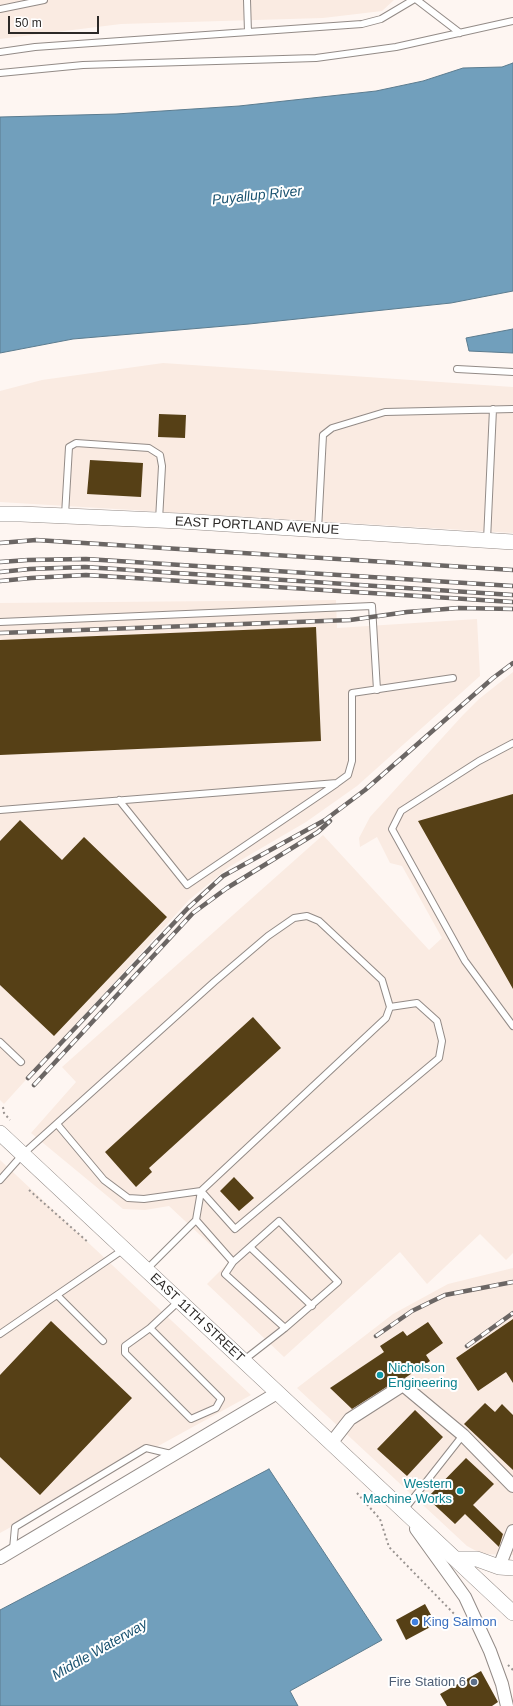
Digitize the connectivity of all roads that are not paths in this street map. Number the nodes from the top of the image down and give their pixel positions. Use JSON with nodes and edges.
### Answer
{"nodes":[{"id":1,"x":44,"y":0,"type":"edge"},
{"id":2,"x":247,"y":0,"type":"edge"},
{"id":3,"x":414,"y":0,"type":"edge"},
{"id":4,"x":417,"y":0,"type":"edge"},
{"id":5,"x":0,"y":9,"type":"edge"},
{"id":6,"x":513,"y":21,"type":"edge"},
{"id":7,"x":248,"y":32,"type":"junction"},
{"id":8,"x":460,"y":33,"type":"junction"},
{"id":9,"x":0,"y":52,"type":"edge"},
{"id":10,"x":0,"y":73,"type":"edge"},
{"id":11,"x":457,"y":369,"type":"dead end"},
{"id":12,"x":513,"y":372,"type":"edge"},
{"id":13,"x":493,"y":409,"type":"junction"},
{"id":14,"x":513,"y":409,"type":"edge"},
{"id":15,"x":0,"y":514,"type":"edge"},
{"id":16,"x":65,"y":516,"type":"junction"},
{"id":17,"x":159,"y":520,"type":"junction"},
{"id":18,"x":318,"y":530,"type":"junction"},
{"id":19,"x":488,"y":540,"type":"junction"},
{"id":20,"x":513,"y":542,"type":"edge"},
{"id":21,"x":0,"y":622,"type":"edge"},
{"id":22,"x":453,"y":678,"type":"dead end"},
{"id":23,"x":377,"y":690,"type":"junction"},
{"id":24,"x":513,"y":743,"type":"edge"},
{"id":25,"x":338,"y":783,"type":"junction"},
{"id":26,"x":119,"y":800,"type":"junction"},
{"id":27,"x":0,"y":810,"type":"edge"},
{"id":28,"x":390,"y":1007,"type":"junction"},
{"id":29,"x":513,"y":1026,"type":"edge"},
{"id":30,"x":0,"y":1042,"type":"edge"},
{"id":31,"x":21,"y":1062,"type":"dead end"},
{"id":32,"x":57,"y":1124,"type":"junction"},
{"id":33,"x":0,"y":1132,"type":"edge"},
{"id":34,"x":23,"y":1154,"type":"junction"},
{"id":35,"x":0,"y":1180,"type":"edge"},
{"id":36,"x":201,"y":1191,"type":"junction"},
{"id":37,"x":196,"y":1220,"type":"junction"},
{"id":38,"x":250,"y":1247,"type":"junction"},
{"id":39,"x":124,"y":1249,"type":"junction"},
{"id":40,"x":233,"y":1262,"type":"junction"},
{"id":41,"x":146,"y":1270,"type":"junction"},
{"id":42,"x":56,"y":1296,"type":"junction"},
{"id":43,"x":179,"y":1301,"type":"junction"},
{"id":44,"x":312,"y":1306,"type":"junction"},
{"id":45,"x":150,"y":1328,"type":"junction"},
{"id":46,"x":285,"y":1328,"type":"junction"},
{"id":47,"x":1,"y":1332,"type":"edge"},
{"id":48,"x":103,"y":1341,"type":"dead end"},
{"id":49,"x":243,"y":1362,"type":"junction"},
{"id":50,"x":277,"y":1393,"type":"junction"},
{"id":51,"x":462,"y":1435,"type":"junction"},
{"id":52,"x":332,"y":1442,"type":"junction"},
{"id":53,"x":173,"y":1455,"type":"junction"},
{"id":54,"x":513,"y":1486,"type":"edge"},
{"id":55,"x":400,"y":1506,"type":"junction"},
{"id":56,"x":513,"y":1531,"type":"edge"},
{"id":57,"x":13,"y":1550,"type":"junction"},
{"id":58,"x":0,"y":1558,"type":"edge"},
{"id":59,"x":456,"y":1559,"type":"junction"},
{"id":60,"x":506,"y":1567,"type":"edge"},
{"id":61,"x":508,"y":1599,"type":"edge"},
{"id":62,"x":513,"y":1613,"type":"edge"},
{"id":63,"x":507,"y":1706,"type":"edge"}],
"edges":[{"from":1,"to":5,"type":"lane"},
{"from":2,"to":7,"type":"lane"},
{"from":3,"to":7,"type":"lane"},
{"from":4,"to":8,"type":"lane"},
{"from":6,"to":8,"type":"lane"},
{"from":7,"to":9,"type":"lane"},
{"from":8,"to":10,"type":"lane"},
{"from":11,"to":12,"type":"lane"},
{"from":13,"to":14,"type":"lane"},
{"from":13,"to":18,"type":"lane"},
{"from":13,"to":19,"type":"lane"},
{"from":15,"to":16,"type":"street","name":"EAST PORTLAND AVENUE"},
{"from":16,"to":17,"type":"street","name":"EAST PORTLAND AVENUE"},
{"from":16,"to":17,"type":"lane"},
{"from":17,"to":18,"type":"street","name":"EAST PORTLAND AVENUE"},
{"from":18,"to":19,"type":"street","name":"EAST PORTLAND AVENUE"},
{"from":19,"to":20,"type":"street","name":"EAST PORTLAND AVENUE"},
{"from":21,"to":23,"type":"lane"},
{"from":22,"to":23,"type":"lane"},
{"from":23,"to":25,"type":"lane"},
{"from":24,"to":29,"type":"lane"},
{"from":25,"to":26,"type":"lane"},
{"from":25,"to":26,"type":"lane"},
{"from":26,"to":27,"type":"lane"},
{"from":28,"to":32,"type":"lane"},
{"from":28,"to":36,"type":"lane"},
{"from":28,"to":36,"type":"lane"},
{"from":30,"to":31,"type":"lane"},
{"from":32,"to":34,"type":"lane"},
{"from":32,"to":36,"type":"lane"},
{"from":33,"to":34,"type":"street","name":"EAST 11TH STREET"},
{"from":34,"to":35,"type":"lane"},
{"from":34,"to":39,"type":"street","name":"EAST 11TH STREET"},
{"from":36,"to":37,"type":"lane"},
{"from":37,"to":40,"type":"lane"},
{"from":37,"to":41,"type":"lane"},
{"from":38,"to":40,"type":"lane"},
{"from":38,"to":44,"type":"lane"},
{"from":38,"to":44,"type":"lane"},
{"from":39,"to":41,"type":"street","name":"EAST 11TH STREET"},
{"from":39,"to":42,"type":"lane"},
{"from":40,"to":46,"type":"lane"},
{"from":41,"to":43,"type":"street","name":"EAST 11TH STREET"},
{"from":42,"to":47,"type":"lane"},
{"from":42,"to":48,"type":"lane"},
{"from":43,"to":45,"type":"lane"},
{"from":43,"to":49,"type":"street","name":"EAST 11TH STREET"},
{"from":44,"to":46,"type":"lane"},
{"from":45,"to":45,"type":"lane"},
{"from":46,"to":49,"type":"lane"},
{"from":49,"to":50,"type":"street","name":"EAST 11TH STREET"},
{"from":50,"to":52,"type":"street","name":"EAST 11TH STREET"},
{"from":50,"to":53,"type":"street"},
{"from":51,"to":52,"type":"street"},
{"from":51,"to":54,"type":"street"},
{"from":51,"to":55,"type":"lane"},
{"from":52,"to":55,"type":"street","name":"EAST 11TH STREET"},
{"from":53,"to":57,"type":"street"},
{"from":53,"to":57,"type":"lane"},
{"from":55,"to":59,"type":"street","name":"EAST 11TH STREET"},
{"from":55,"to":63,"type":"street","name":"EAST 11TH STREET"},
{"from":56,"to":60,"type":"street"},
{"from":57,"to":58,"type":"street"},
{"from":59,"to":60,"type":"street"},
{"from":59,"to":61,"type":"street","name":"EAST 11TH STREET"},
{"from":61,"to":62,"type":"street","name":"EAST 11TH STREET"}]}
